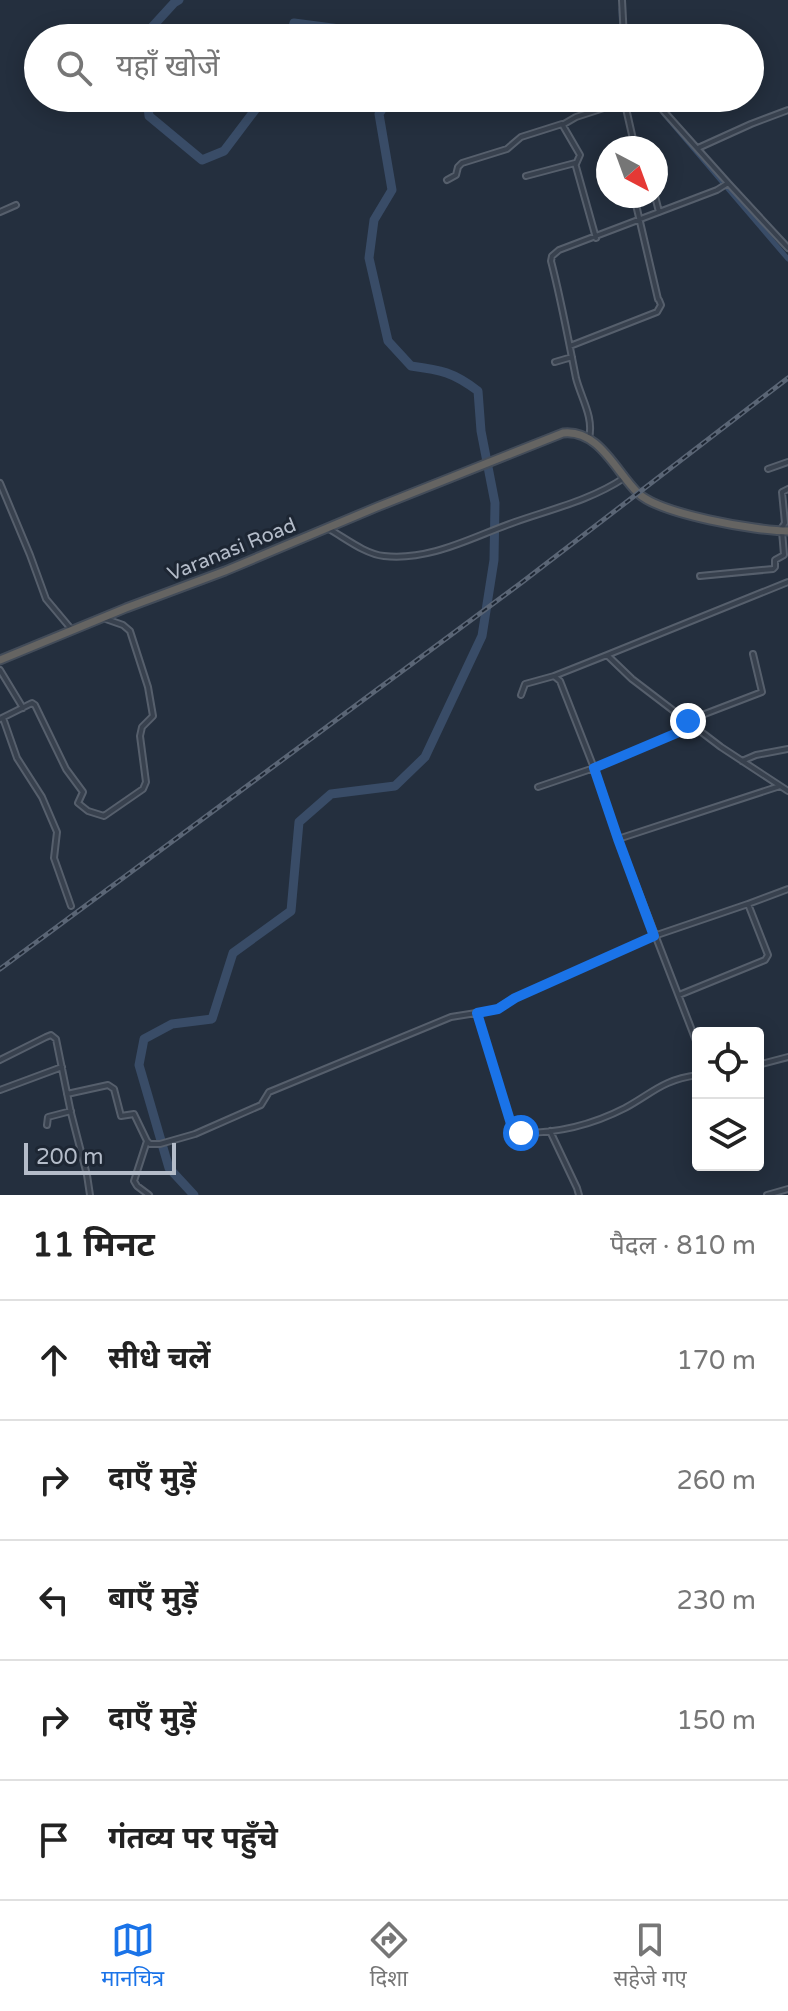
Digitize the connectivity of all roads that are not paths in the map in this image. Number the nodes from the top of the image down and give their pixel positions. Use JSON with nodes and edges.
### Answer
{"nodes":[{"id":1,"x":622,"y":0,"type":"edge"},
{"id":2,"x":623,"y":24,"type":"edge"},
{"id":3,"x":788,"y":110,"type":"edge"},
{"id":4,"x":591,"y":112,"type":"edge"},
{"id":5,"x":627,"y":112,"type":"edge"},
{"id":6,"x":665,"y":112,"type":"edge"},
{"id":7,"x":563,"y":124,"type":"junction"},
{"id":8,"x":632,"y":136,"type":"edge"},
{"id":9,"x":698,"y":149,"type":"junction"},
{"id":10,"x":576,"y":164,"type":"junction"},
{"id":11,"x":526,"y":176,"type":"dead end"},
{"id":12,"x":447,"y":180,"type":"dead end"},
{"id":13,"x":724,"y":186,"type":"junction"},
{"id":14,"x":16,"y":205,"type":"dead end"},
{"id":15,"x":636,"y":208,"type":"edge"},
{"id":16,"x":658,"y":208,"type":"edge"},
{"id":17,"x":0,"y":212,"type":"edge"},
{"id":18,"x":659,"y":212,"type":"junction"},
{"id":19,"x":639,"y":221,"type":"junction"},
{"id":20,"x":596,"y":238,"type":"junction"},
{"id":21,"x":788,"y":248,"type":"edge"},
{"id":22,"x":570,"y":346,"type":"junction"},
{"id":23,"x":572,"y":357,"type":"junction"},
{"id":24,"x":555,"y":362,"type":"dead end"},
{"id":25,"x":589,"y":438,"type":"junction"},
{"id":26,"x":788,"y":462,"type":"edge"},
{"id":27,"x":768,"y":469,"type":"dead end"},
{"id":28,"x":624,"y":478,"type":"junction"},
{"id":29,"x":0,"y":483,"type":"edge"},
{"id":30,"x":788,"y":489,"type":"edge"},
{"id":31,"x":327,"y":528,"type":"junction"},
{"id":32,"x":783,"y":531,"type":"edge"},
{"id":33,"x":700,"y":576,"type":"dead end"},
{"id":34,"x":788,"y":582,"type":"edge"},
{"id":35,"x":101,"y":618,"type":"junction"},
{"id":36,"x":72,"y":630,"type":"junction"},
{"id":37,"x":753,"y":654,"type":"dead end"},
{"id":38,"x":607,"y":655,"type":"junction"},
{"id":39,"x":0,"y":660,"type":"edge"},
{"id":40,"x":0,"y":670,"type":"edge"},
{"id":41,"x":554,"y":676,"type":"junction"},
{"id":42,"x":521,"y":695,"type":"dead end"},
{"id":43,"x":23,"y":708,"type":"junction"},
{"id":44,"x":2,"y":718,"type":"edge"},
{"id":45,"x":690,"y":723,"type":"junction"},
{"id":46,"x":788,"y":749,"type":"edge"},
{"id":47,"x":742,"y":761,"type":"junction"},
{"id":48,"x":594,"y":768,"type":"junction"},
{"id":49,"x":780,"y":786,"type":"junction"},
{"id":50,"x":538,"y":787,"type":"dead end"},
{"id":51,"x":788,"y":791,"type":"edge"},
{"id":52,"x":618,"y":839,"type":"junction"},
{"id":53,"x":788,"y":889,"type":"edge"},
{"id":54,"x":748,"y":904,"type":"junction"},
{"id":55,"x":71,"y":906,"type":"dead end"},
{"id":56,"x":654,"y":936,"type":"junction"},
{"id":57,"x":679,"y":995,"type":"junction"},
{"id":58,"x":477,"y":1013,"type":"junction"},
{"id":59,"x":692,"y":1030,"type":"edge"},
{"id":60,"x":788,"y":1057,"type":"edge"},
{"id":61,"x":0,"y":1060,"type":"edge"},
{"id":62,"x":764,"y":1063,"type":"edge"},
{"id":63,"x":62,"y":1067,"type":"junction"},
{"id":64,"x":692,"y":1076,"type":"edge"},
{"id":65,"x":0,"y":1090,"type":"edge"},
{"id":66,"x":67,"y":1094,"type":"junction"},
{"id":67,"x":71,"y":1111,"type":"junction"},
{"id":68,"x":47,"y":1125,"type":"dead end"},
{"id":69,"x":550,"y":1131,"type":"junction"},
{"id":70,"x":147,"y":1141,"type":"junction"},
{"id":71,"x":788,"y":1189,"type":"edge"},
{"id":72,"x":90,"y":1195,"type":"edge"},
{"id":73,"x":149,"y":1195,"type":"edge"},
{"id":74,"x":579,"y":1195,"type":"edge"},
{"id":75,"x":767,"y":1195,"type":"edge"}],
"edges":[{"from":1,"to":2,"type":"street"},
{"from":3,"to":9,"type":"street"},
{"from":4,"to":7,"type":"street"},
{"from":5,"to":8,"type":"street"},
{"from":6,"to":9,"type":"street"},
{"from":7,"to":10,"type":"street"},
{"from":7,"to":12,"type":"street"},
{"from":9,"to":13,"type":"street"},
{"from":10,"to":11,"type":"street"},
{"from":10,"to":20,"type":"street"},
{"from":13,"to":18,"type":"street"},
{"from":13,"to":21,"type":"street"},
{"from":14,"to":17,"type":"street"},
{"from":15,"to":19,"type":"street"},
{"from":16,"to":18,"type":"street"},
{"from":18,"to":19,"type":"street"},
{"from":19,"to":20,"type":"street"},
{"from":19,"to":22,"type":"street"},
{"from":20,"to":22,"type":"street"},
{"from":22,"to":23,"type":"street"},
{"from":23,"to":24,"type":"street"},
{"from":23,"to":25,"type":"street"},
{"from":25,"to":28,"type":"highway"},
{"from":25,"to":31,"type":"highway","name":"Varanasi Road"},
{"from":26,"to":27,"type":"street"},
{"from":28,"to":31,"type":"street"},
{"from":28,"to":32,"type":"highway"},
{"from":29,"to":36,"type":"street"},
{"from":30,"to":32,"type":"street"},
{"from":31,"to":35,"type":"highway","name":"Varanasi Road"},
{"from":32,"to":33,"type":"street"},
{"from":34,"to":38,"type":"street"},
{"from":35,"to":36,"type":"highway","name":"Varanasi Road"},
{"from":35,"to":43,"type":"street"},
{"from":36,"to":39,"type":"highway","name":"Varanasi Road"},
{"from":37,"to":45,"type":"street"},
{"from":38,"to":41,"type":"street"},
{"from":38,"to":45,"type":"street"},
{"from":40,"to":43,"type":"street"},
{"from":41,"to":42,"type":"street"},
{"from":41,"to":48,"type":"street"},
{"from":43,"to":44,"type":"street"},
{"from":44,"to":55,"type":"street"},
{"from":45,"to":47,"type":"street"},
{"from":45,"to":48,"type":"street"},
{"from":46,"to":47,"type":"street"},
{"from":47,"to":49,"type":"street"},
{"from":48,"to":50,"type":"street"},
{"from":48,"to":52,"type":"street"},
{"from":49,"to":51,"type":"street"},
{"from":49,"to":52,"type":"street"},
{"from":52,"to":56,"type":"street"},
{"from":53,"to":54,"type":"street"},
{"from":54,"to":56,"type":"street"},
{"from":54,"to":57,"type":"street"},
{"from":56,"to":57,"type":"street"},
{"from":56,"to":58,"type":"street"},
{"from":57,"to":59,"type":"street"},
{"from":58,"to":69,"type":"street"},
{"from":58,"to":70,"type":"street"},
{"from":60,"to":62,"type":"street"},
{"from":61,"to":63,"type":"street"},
{"from":63,"to":65,"type":"street"},
{"from":63,"to":66,"type":"street"},
{"from":64,"to":69,"type":"street"},
{"from":66,"to":67,"type":"street"},
{"from":66,"to":70,"type":"street"},
{"from":67,"to":68,"type":"street"},
{"from":67,"to":72,"type":"street"},
{"from":69,"to":74,"type":"street"},
{"from":70,"to":73,"type":"street"},
{"from":71,"to":75,"type":"street"}]}
